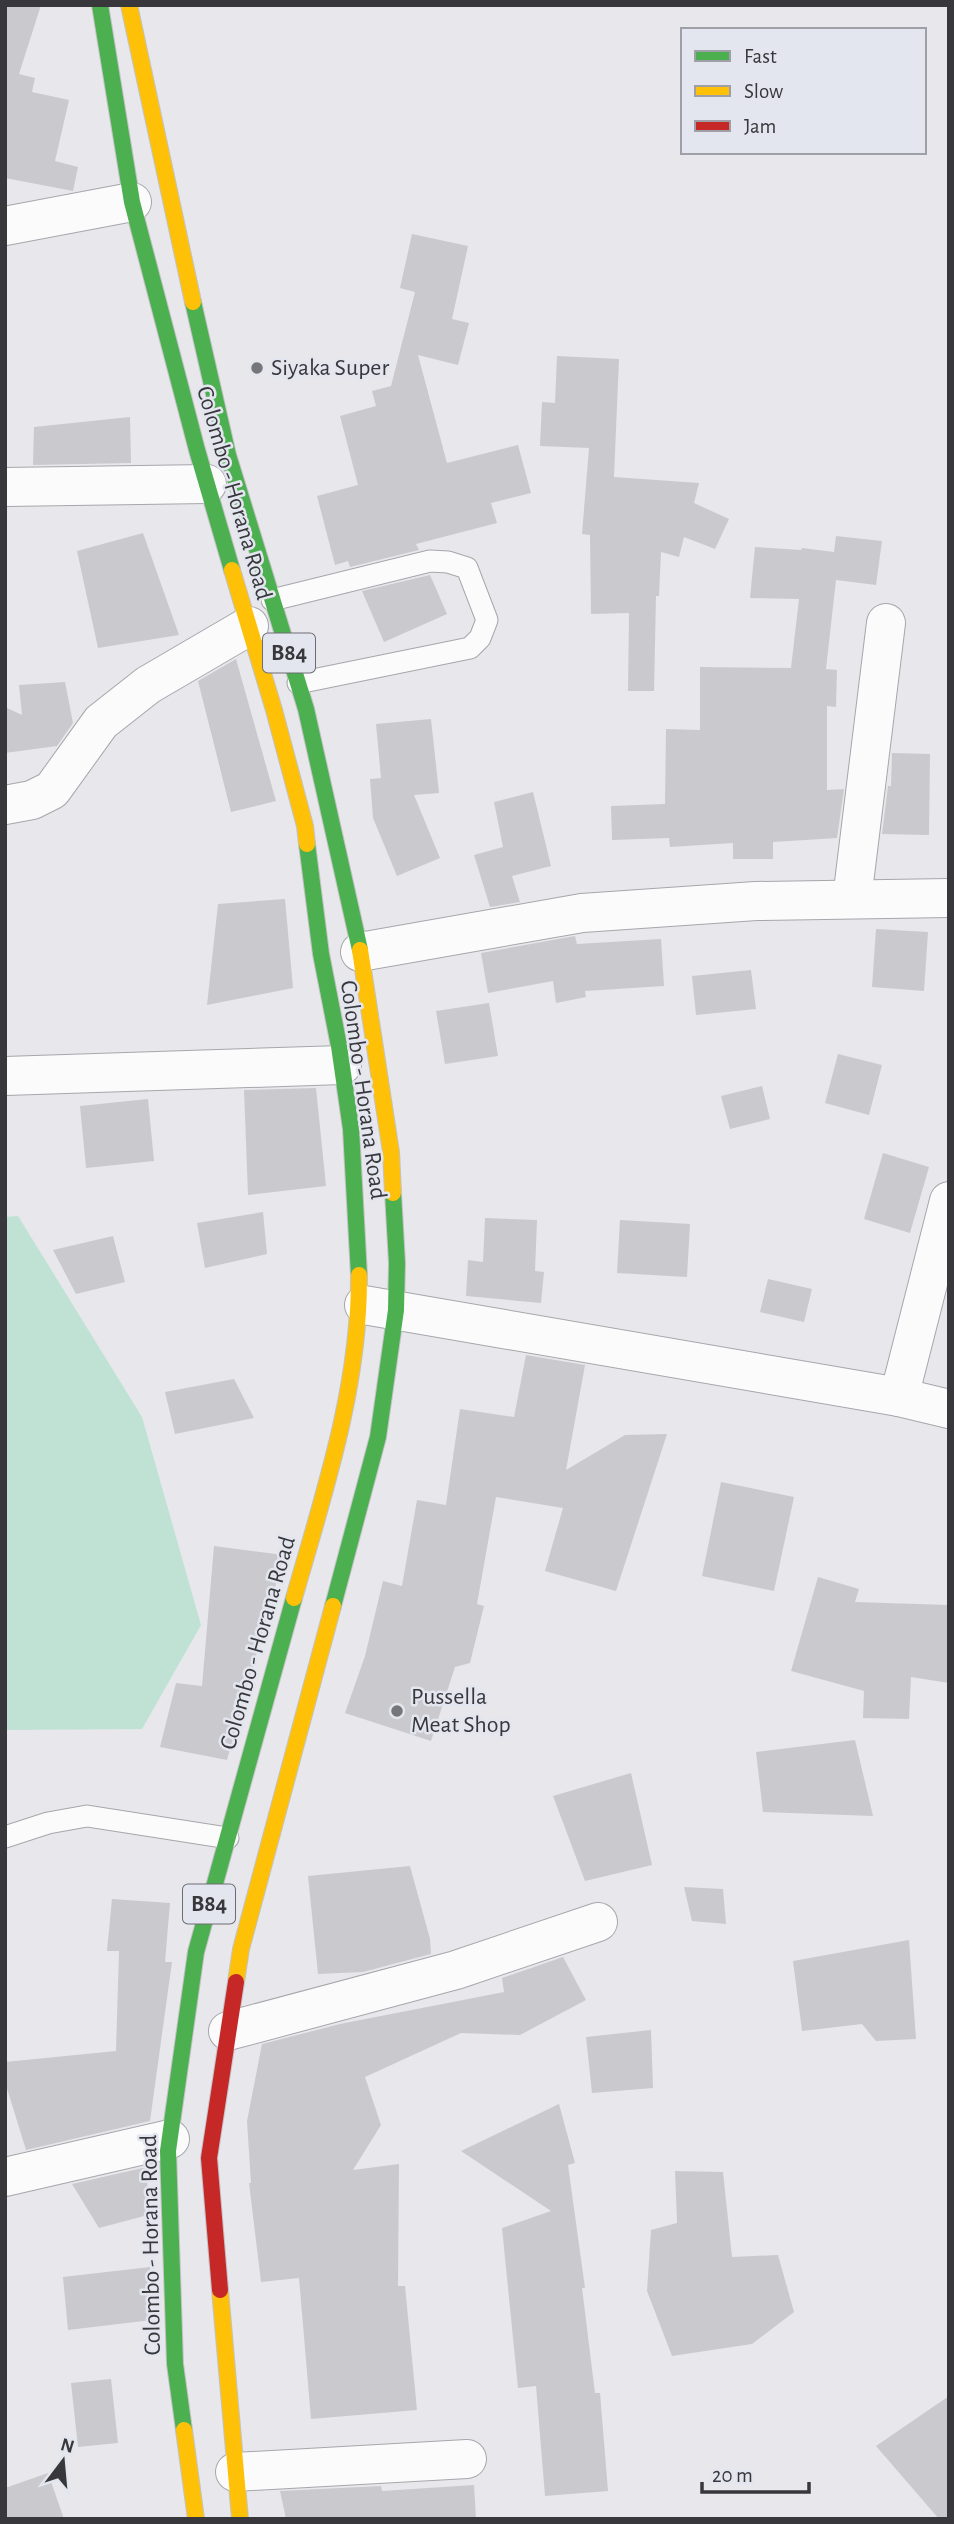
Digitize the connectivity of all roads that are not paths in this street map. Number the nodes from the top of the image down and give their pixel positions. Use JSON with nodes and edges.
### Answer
{"nodes":[{"id":1,"x":100,"y":5,"type":"edge"},
{"id":2,"x":129,"y":5,"type":"edge"},
{"id":3,"x":132,"y":202,"type":"junction"},
{"id":4,"x":5,"y":226,"type":"edge"},
{"id":5,"x":207,"y":485,"type":"junction"},
{"id":6,"x":5,"y":487,"type":"edge"},
{"id":7,"x":261,"y":613,"type":"junction"},
{"id":8,"x":886,"y":623,"type":"dead end"},
{"id":9,"x":298,"y":683,"type":"junction"},
{"id":10,"x":5,"y":805,"type":"edge"},
{"id":11,"x":949,"y":898,"type":"edge"},
{"id":12,"x":852,"y":900,"type":"junction"},
{"id":13,"x":360,"y":952,"type":"junction"},
{"id":14,"x":342,"y":1065,"type":"junction"},
{"id":15,"x":5,"y":1076,"type":"edge"},
{"id":16,"x":949,"y":1201,"type":"edge"},
{"id":17,"x":359,"y":1304,"type":"junction"},
{"id":18,"x":396,"y":1310,"type":"junction"},
{"id":19,"x":899,"y":1397,"type":"junction"},
{"id":20,"x":949,"y":1409,"type":"edge"},
{"id":21,"x":5,"y":1837,"type":"edge"},
{"id":22,"x":228,"y":1838,"type":"junction"},
{"id":23,"x":598,"y":1922,"type":"dead end"},
{"id":24,"x":228,"y":2031,"type":"junction"},
{"id":25,"x":170,"y":2139,"type":"junction"},
{"id":26,"x":5,"y":2177,"type":"edge"},
{"id":27,"x":467,"y":2459,"type":"dead end"},
{"id":28,"x":235,"y":2472,"type":"junction"},
{"id":29,"x":196,"y":2519,"type":"edge"},
{"id":30,"x":240,"y":2519,"type":"edge"}],
"edges":[{"from":1,"to":3,"type":"main road","name":"Colombo - Horana Road","number":"B84"},
{"from":2,"to":7,"type":"main road","name":"Colombo - Horana Road","number":"B84"},
{"from":3,"to":4,"type":"street"},
{"from":3,"to":5,"type":"main road","name":"Colombo - Horana Road","number":"B84"},
{"from":5,"to":6,"type":"street"},
{"from":5,"to":7,"type":"main road","name":"Colombo - Horana Road","number":"B84"},
{"from":7,"to":9,"type":"main road","name":"Colombo - Horana Road","number":"B84"},
{"from":7,"to":9,"type":"lane"},
{"from":7,"to":10,"type":"street"},
{"from":7,"to":14,"type":"main road","name":"Colombo - Horana Road","number":"B84"},
{"from":8,"to":12,"type":"street"},
{"from":9,"to":13,"type":"main road","name":"Colombo - Horana Road","number":"B84"},
{"from":11,"to":12,"type":"street"},
{"from":12,"to":13,"type":"street"},
{"from":13,"to":18,"type":"main road","name":"Colombo - Horana Road","number":"B84"},
{"from":14,"to":15,"type":"street"},
{"from":14,"to":17,"type":"main road","name":"Colombo - Horana Road","number":"B84"},
{"from":16,"to":19,"type":"street"},
{"from":17,"to":18,"type":"street"},
{"from":17,"to":22,"type":"main road","name":"Colombo - Horana Road","number":"B84"},
{"from":18,"to":19,"type":"street"},
{"from":18,"to":24,"type":"main road","name":"Colombo - Horana Road","number":"B84"},
{"from":19,"to":20,"type":"street"},
{"from":21,"to":22,"type":"lane"},
{"from":22,"to":25,"type":"main road","name":"Colombo - Horana Road","number":"B84"},
{"from":23,"to":24,"type":"street"},
{"from":24,"to":28,"type":"main road","name":"Colombo - Horana Road","number":"B84"},
{"from":25,"to":26,"type":"street"},
{"from":25,"to":29,"type":"main road","name":"Colombo - Horana Road","number":"B84"},
{"from":27,"to":28,"type":"street"},
{"from":28,"to":30,"type":"main road","name":"Colombo - Horana Road","number":"B84"}]}
